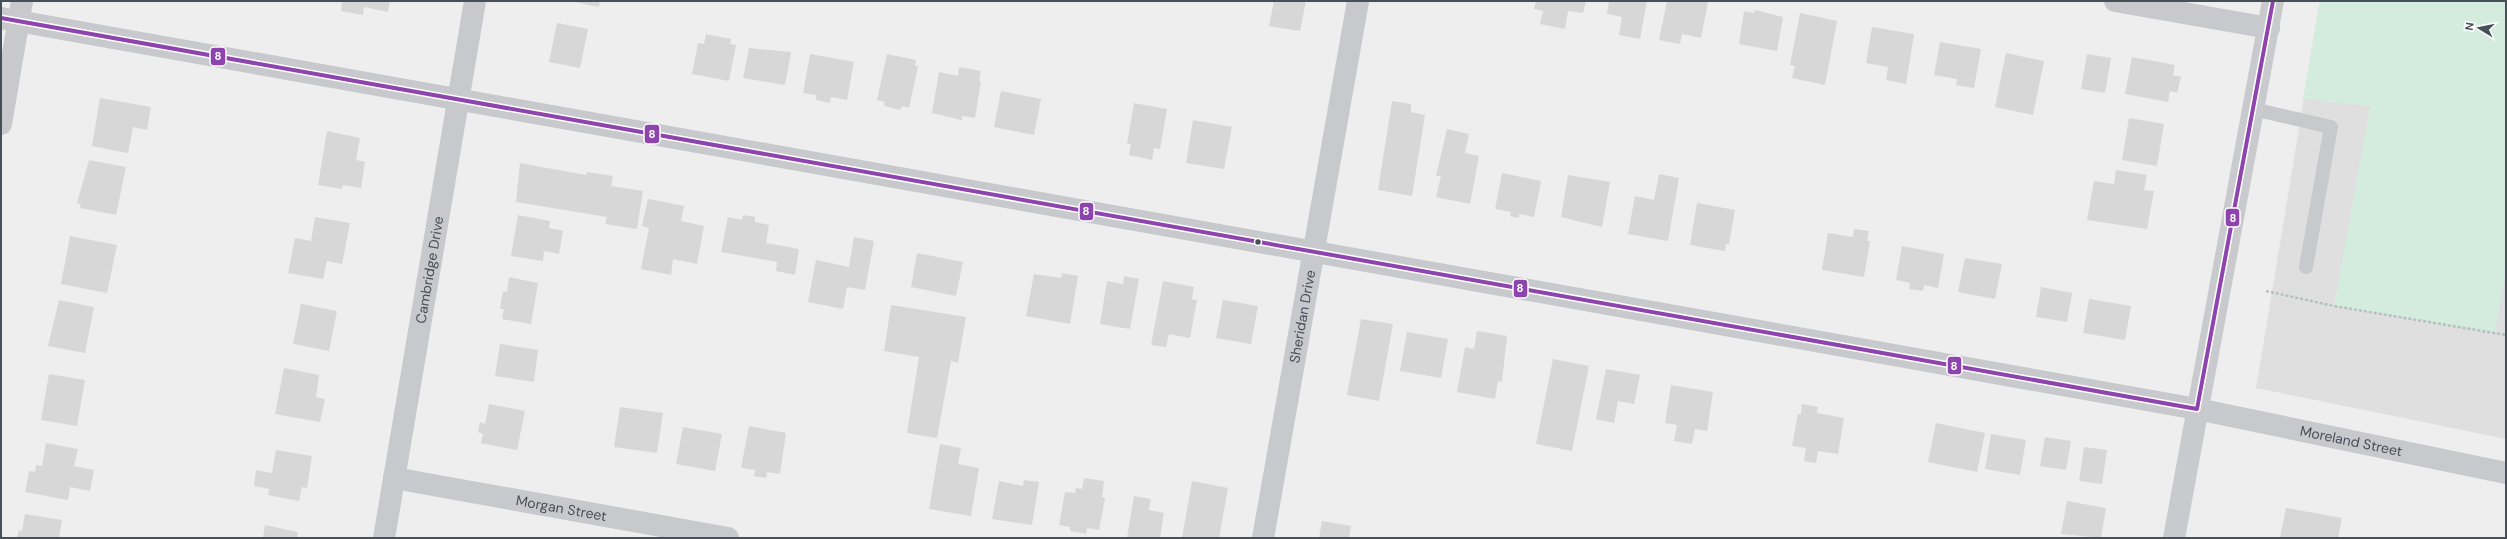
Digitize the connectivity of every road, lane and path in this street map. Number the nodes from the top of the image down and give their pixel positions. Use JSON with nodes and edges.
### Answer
{"nodes":[{"id":1,"x":475,"y":1,"type":"edge"},
{"id":2,"x":1358,"y":1,"type":"edge"},
{"id":3,"x":2116,"y":1,"type":"edge"},
{"id":4,"x":2273,"y":1,"type":"edge"},
{"id":5,"x":14,"y":13,"type":"edge"},
{"id":6,"x":2268,"y":28,"type":"junction"},
{"id":7,"x":458,"y":98,"type":"junction"},
{"id":8,"x":2253,"y":109,"type":"junction"},
{"id":9,"x":1,"y":124,"type":"edge"},
{"id":10,"x":1313,"y":253,"type":"junction"},
{"id":11,"x":2306,"y":267,"type":"dead end"},
{"id":12,"x":2266,"y":291,"type":"dead end"},
{"id":13,"x":2506,"y":335,"type":"edge"},
{"id":14,"x":2197,"y":409,"type":"junction"},
{"id":15,"x":2506,"y":473,"type":"edge"},
{"id":16,"x":394,"y":478,"type":"junction"},
{"id":17,"x":384,"y":538,"type":"edge"},
{"id":18,"x":728,"y":538,"type":"edge"},
{"id":19,"x":1263,"y":538,"type":"edge"},
{"id":20,"x":2174,"y":538,"type":"edge"}],
"edges":[{"from":1,"to":7,"type":"street","name":"Cambridge Drive"},
{"from":2,"to":10,"type":"street","name":"Sheridan Drive"},
{"from":3,"to":6,"type":"street"},
{"from":4,"to":6,"type":"street"},
{"from":5,"to":7,"type":"street","name":"Moreland Street"},
{"from":5,"to":9,"type":"street"},
{"from":6,"to":8,"type":"street"},
{"from":7,"to":10,"type":"street","name":"Moreland Street"},
{"from":7,"to":16,"type":"street","name":"Cambridge Drive"},
{"from":8,"to":11,"type":"lane"},
{"from":8,"to":14,"type":"street"},
{"from":10,"to":14,"type":"street","name":"Moreland Street"},
{"from":10,"to":19,"type":"street","name":"Sheridan Drive"},
{"from":12,"to":13,"type":"path"},
{"from":14,"to":15,"type":"street","name":"Moreland Street"},
{"from":14,"to":20,"type":"street"},
{"from":16,"to":17,"type":"street","name":"Cambridge Drive"},
{"from":16,"to":18,"type":"street","name":"Morgan Street"}]}
